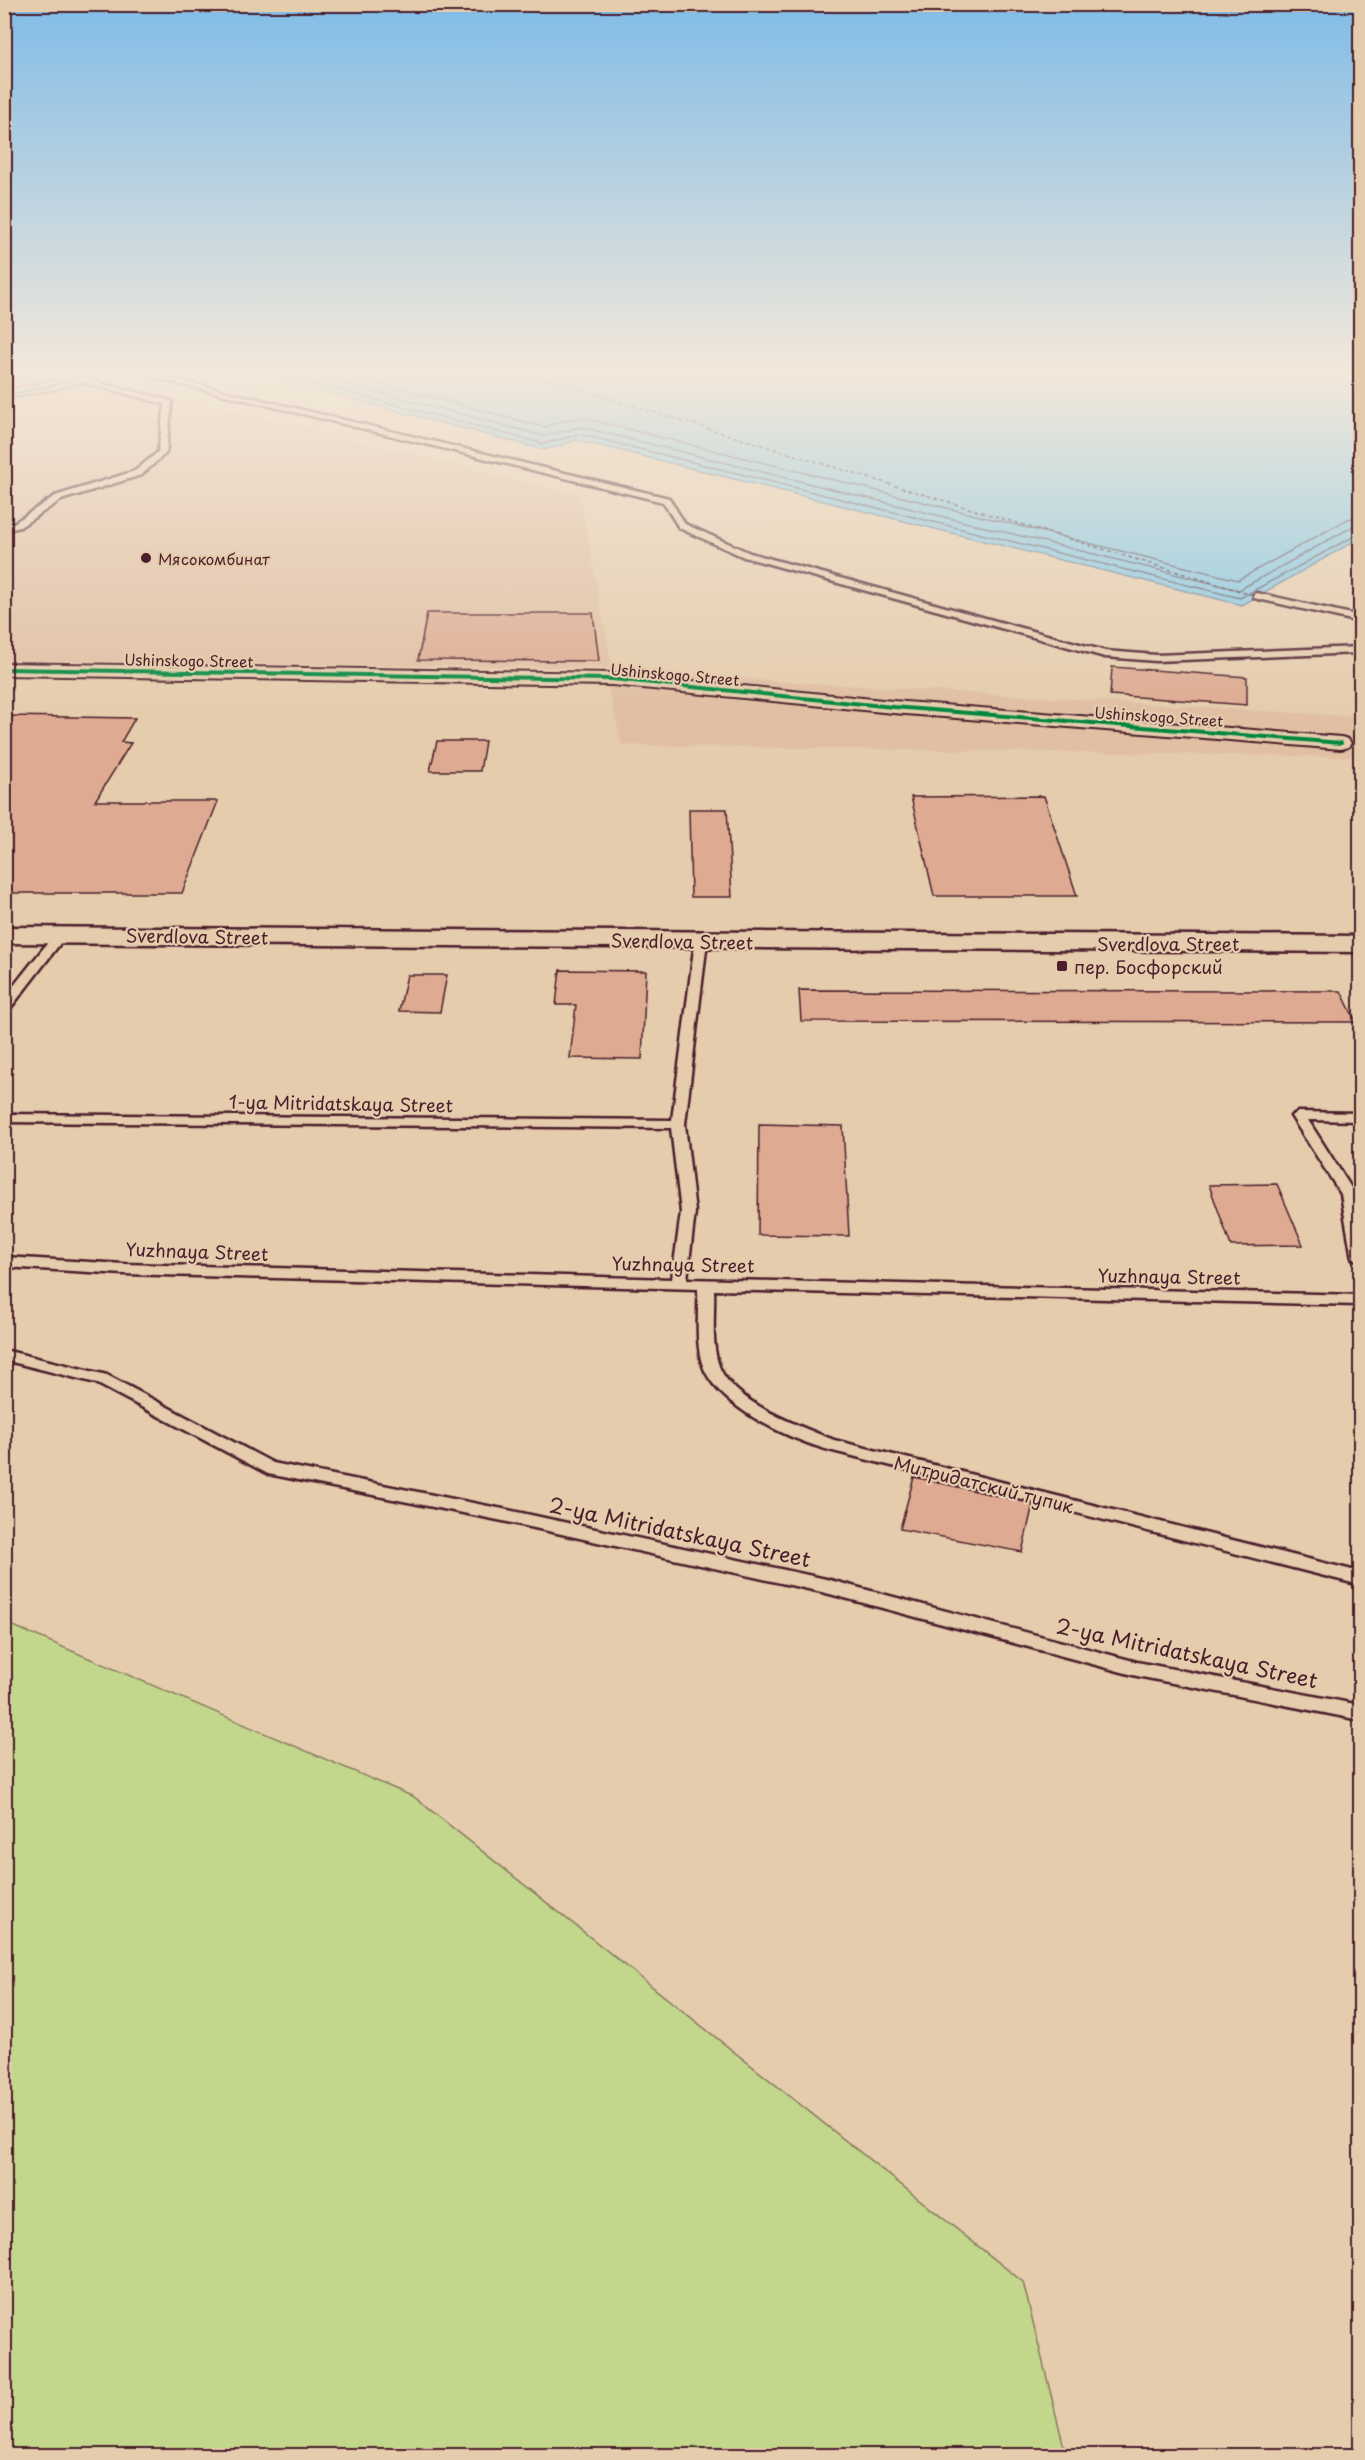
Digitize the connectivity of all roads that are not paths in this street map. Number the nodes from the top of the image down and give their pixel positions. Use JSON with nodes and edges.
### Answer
{"nodes":[{"id":1,"x":103,"y":484,"type":"edge"},
{"id":2,"x":599,"y":484,"type":"edge"},
{"id":3,"x":4,"y":529,"type":"edge"},
{"id":4,"x":1257,"y":596,"type":"dead end"},
{"id":5,"x":1360,"y":619,"type":"edge"},
{"id":6,"x":1360,"y":650,"type":"edge"},
{"id":7,"x":4,"y":669,"type":"edge"},
{"id":8,"x":1341,"y":743,"type":"dead end"},
{"id":9,"x":61,"y":934,"type":"junction"},
{"id":10,"x":4,"y":935,"type":"edge"},
{"id":11,"x":701,"y":941,"type":"junction"},
{"id":12,"x":1360,"y":944,"type":"edge"},
{"id":13,"x":4,"y":1007,"type":"edge"},
{"id":14,"x":1360,"y":1117,"type":"edge"},
{"id":15,"x":4,"y":1118,"type":"edge"},
{"id":16,"x":678,"y":1124,"type":"junction"},
{"id":17,"x":1360,"y":1258,"type":"edge"},
{"id":18,"x":4,"y":1262,"type":"edge"},
{"id":19,"x":679,"y":1284,"type":"junction"},
{"id":20,"x":706,"y":1284,"type":"junction"},
{"id":21,"x":1360,"y":1300,"type":"edge"},
{"id":22,"x":4,"y":1355,"type":"edge"},
{"id":23,"x":1360,"y":1579,"type":"edge"},
{"id":24,"x":1360,"y":1713,"type":"edge"}],
"edges":[{"from":1,"to":3,"type":"lane"},
{"from":2,"to":6,"type":"lane"},
{"from":4,"to":5,"type":"lane"},
{"from":7,"to":8,"type":"street","name":"Ushinskogo Street"},
{"from":9,"to":10,"type":"main road","name":"Sverdlova Street"},
{"from":9,"to":11,"type":"main road","name":"Sverdlova Street"},
{"from":9,"to":13,"type":"lane"},
{"from":11,"to":12,"type":"main road","name":"Sverdlova Street"},
{"from":11,"to":16,"type":"lane"},
{"from":14,"to":17,"type":"lane"},
{"from":15,"to":16,"type":"lane","name":"1-ya Mitridatskaya Street"},
{"from":16,"to":19,"type":"lane"},
{"from":18,"to":19,"type":"lane","name":"Yuzhnaya Street"},
{"from":19,"to":20,"type":"lane","name":"Yuzhnaya Street"},
{"from":20,"to":21,"type":"lane","name":"Yuzhnaya Street"},
{"from":20,"to":23,"type":"lane","name":"Митридатский тупик"},
{"from":22,"to":24,"type":"lane","name":"2-ya Mitridatskaya Street"}]}
